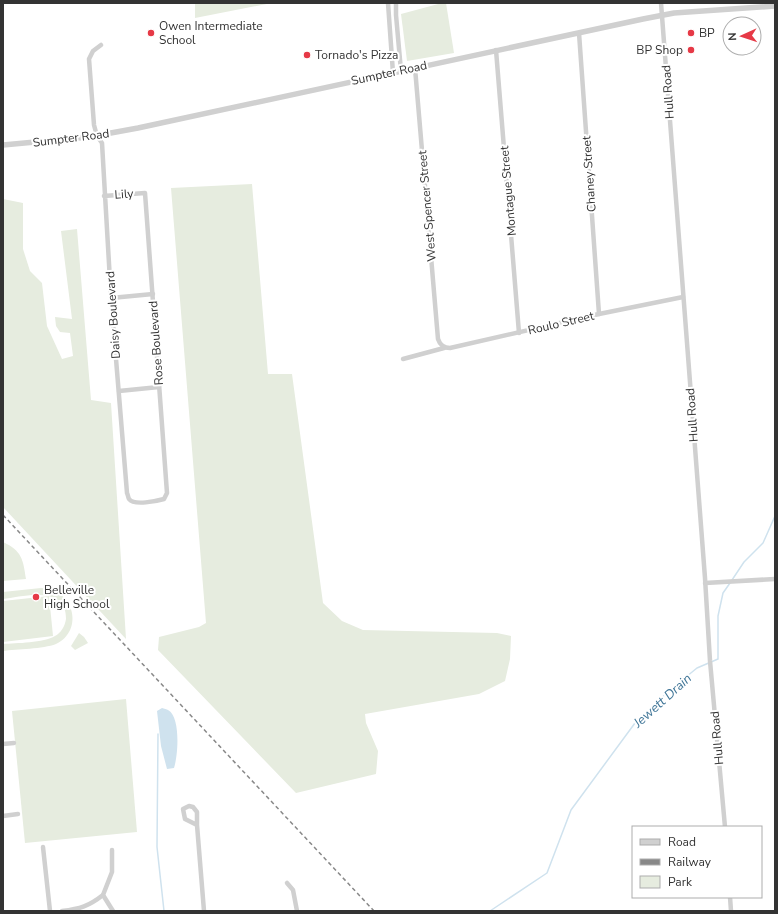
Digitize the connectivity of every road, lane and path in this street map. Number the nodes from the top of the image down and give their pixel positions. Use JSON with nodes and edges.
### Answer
{"nodes":[{"id":1,"x":388,"y":3,"type":"edge"},
{"id":2,"x":396,"y":3,"type":"edge"},
{"id":3,"x":661,"y":3,"type":"edge"},
{"id":4,"x":775,"y":6,"type":"edge"},
{"id":5,"x":662,"y":16,"type":"junction"},
{"id":6,"x":579,"y":33,"type":"junction"},
{"id":7,"x":101,"y":45,"type":"dead end"},
{"id":8,"x":496,"y":50,"type":"junction"},
{"id":9,"x":415,"y":68,"type":"junction"},
{"id":10,"x":400,"y":71,"type":"junction"},
{"id":11,"x":393,"y":73,"type":"junction"},
{"id":12,"x":97,"y":136,"type":"junction"},
{"id":13,"x":3,"y":145,"type":"edge"},
{"id":14,"x":145,"y":193,"type":"joint"},
{"id":15,"x":104,"y":196,"type":"junction"},
{"id":16,"x":152,"y":294,"type":"junction"},
{"id":17,"x":683,"y":297,"type":"junction"},
{"id":18,"x":111,"y":298,"type":"junction"},
{"id":19,"x":599,"y":314,"type":"junction"},
{"id":20,"x":519,"y":333,"type":"junction"},
{"id":21,"x":442,"y":346,"type":"junction"},
{"id":22,"x":403,"y":359,"type":"dead end"},
{"id":23,"x":159,"y":387,"type":"junction"},
{"id":24,"x":119,"y":391,"type":"junction"},
{"id":25,"x":128,"y":494,"type":"joint"},
{"id":26,"x":775,"y":579,"type":"edge"},
{"id":27,"x":705,"y":583,"type":"junction"},
{"id":28,"x":14,"y":743,"type":"dead end"},
{"id":29,"x":3,"y":744,"type":"edge"},
{"id":30,"x":18,"y":814,"type":"dead end"},
{"id":31,"x":3,"y":816,"type":"edge"},
{"id":32,"x":197,"y":825,"type":"dead end"},
{"id":33,"x":725,"y":826,"type":"edge"},
{"id":34,"x":43,"y":847,"type":"dead end"},
{"id":35,"x":112,"y":850,"type":"dead end"},
{"id":36,"x":287,"y":883,"type":"dead end"},
{"id":37,"x":103,"y":895,"type":"junction"},
{"id":38,"x":730,"y":898,"type":"edge"},
{"id":39,"x":50,"y":911,"type":"edge"},
{"id":40,"x":62,"y":911,"type":"edge"},
{"id":41,"x":114,"y":911,"type":"edge"},
{"id":42,"x":204,"y":911,"type":"edge"},
{"id":43,"x":296,"y":911,"type":"edge"},
{"id":44,"x":731,"y":911,"type":"edge"}],
"edges":[{"from":1,"to":11,"type":"street"},
{"from":2,"to":10,"type":"street"},
{"from":3,"to":5,"type":"street","name":"Hull Road"},
{"from":4,"to":5,"type":"street","name":"Sumpter Road"},
{"from":5,"to":6,"type":"street","name":"Sumpter Road"},
{"from":5,"to":17,"type":"street","name":"Hull Road"},
{"from":6,"to":8,"type":"street","name":"Sumpter Road"},
{"from":6,"to":19,"type":"street","name":"Chaney Street"},
{"from":7,"to":12,"type":"street","name":"Daisy Boulevard"},
{"from":8,"to":9,"type":"street","name":"Sumpter Road"},
{"from":8,"to":20,"type":"street","name":"Montague Street"},
{"from":9,"to":10,"type":"street","name":"Sumpter Road"},
{"from":9,"to":21,"type":"street","name":"West Spencer Street"},
{"from":10,"to":11,"type":"street","name":"Sumpter Road"},
{"from":11,"to":12,"type":"street","name":"Sumpter Road"},
{"from":12,"to":13,"type":"street","name":"Sumpter Road"},
{"from":12,"to":15,"type":"street","name":"Daisy Boulevard"},
{"from":14,"to":15,"type":"street","name":"Lily"},
{"from":14,"to":16,"type":"street","name":"Rose Boulevard"},
{"from":15,"to":18,"type":"street","name":"Daisy Boulevard"},
{"from":16,"to":18,"type":"street"},
{"from":16,"to":23,"type":"street","name":"Rose Boulevard"},
{"from":17,"to":19,"type":"street","name":"Roulo Street"},
{"from":17,"to":27,"type":"street","name":"Hull Road"},
{"from":18,"to":24,"type":"street","name":"Daisy Boulevard"},
{"from":19,"to":20,"type":"street","name":"Roulo Street"},
{"from":20,"to":21,"type":"street","name":"Roulo Street"},
{"from":21,"to":22,"type":"street","name":"Roulo Street"},
{"from":23,"to":24,"type":"street"},
{"from":23,"to":25,"type":"street","name":"Rose Boulevard"},
{"from":24,"to":25,"type":"street","name":"Daisy Boulevard"},
{"from":26,"to":27,"type":"street"},
{"from":27,"to":33,"type":"street","name":"Hull Road"},
{"from":28,"to":29,"type":"street"},
{"from":30,"to":31,"type":"street"},
{"from":32,"to":42,"type":"street"},
{"from":34,"to":39,"type":"street"},
{"from":35,"to":37,"type":"street"},
{"from":36,"to":43,"type":"street"},
{"from":37,"to":40,"type":"street"},
{"from":37,"to":41,"type":"street"},
{"from":38,"to":44,"type":"street"}]}
